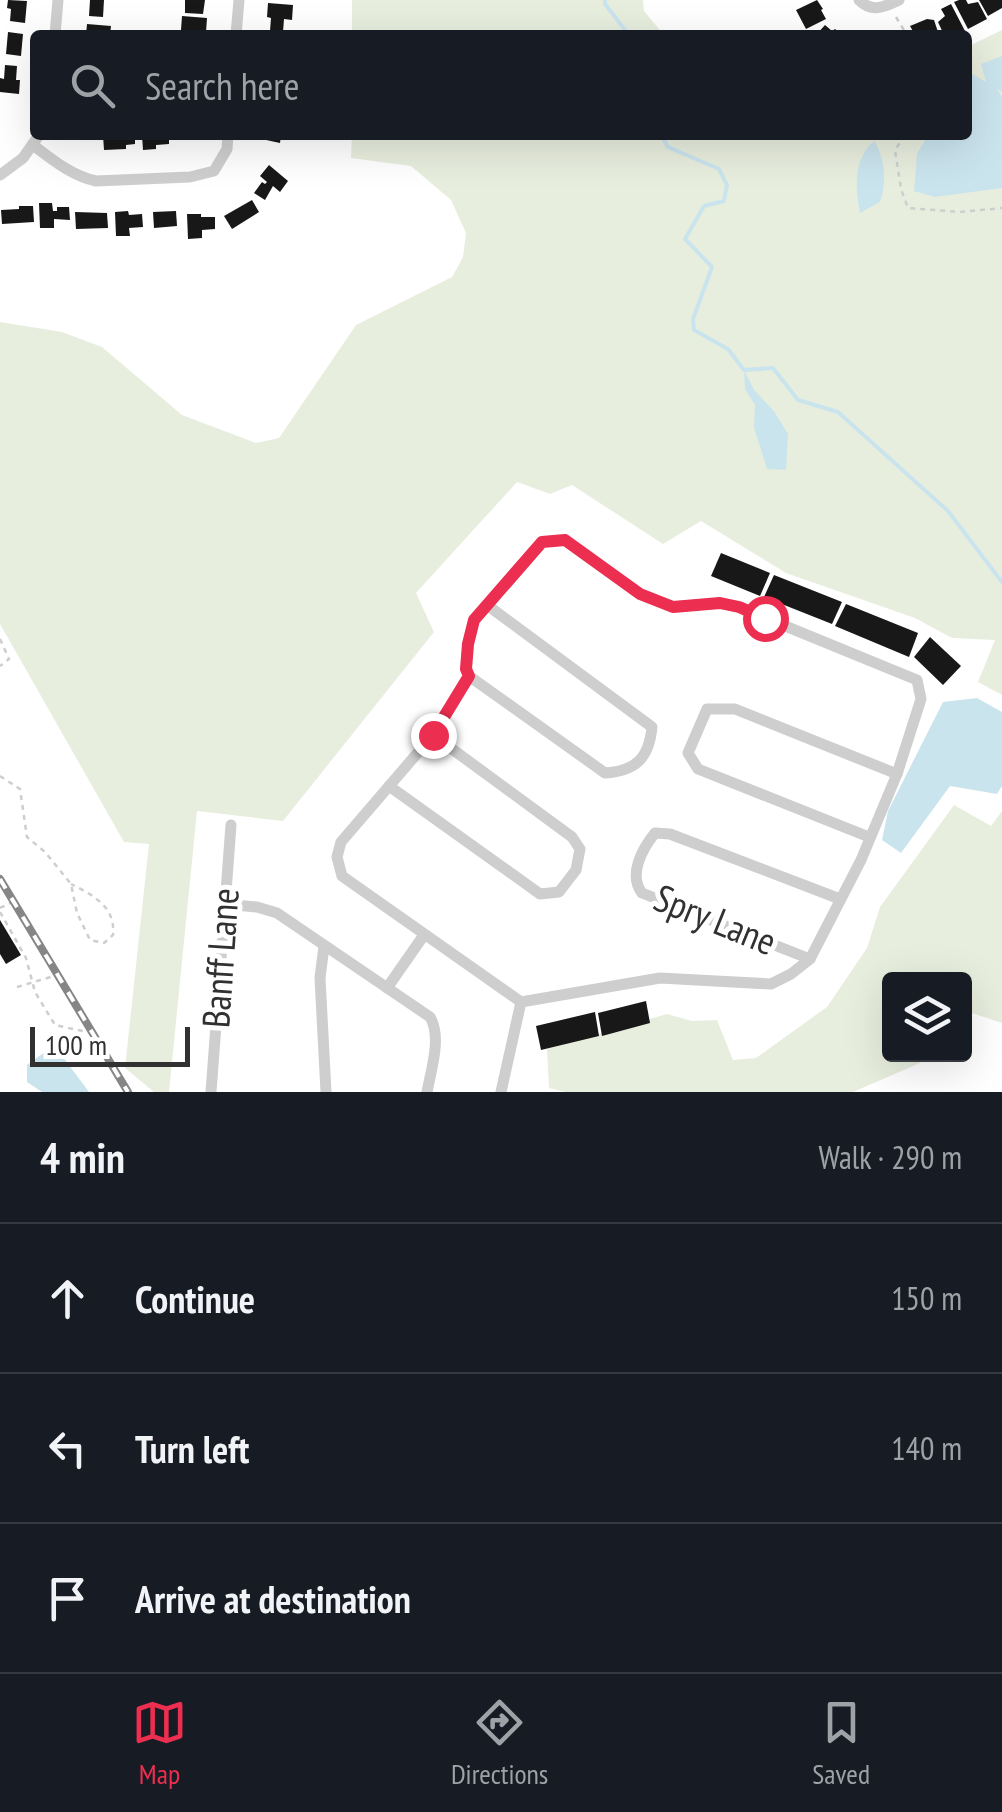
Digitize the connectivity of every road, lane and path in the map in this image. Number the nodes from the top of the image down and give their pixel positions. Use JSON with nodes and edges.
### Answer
{"nodes":[{"id":1,"x":58,"y":0,"type":"edge"},
{"id":2,"x":239,"y":0,"type":"edge"},
{"id":3,"x":860,"y":0,"type":"edge"},
{"id":4,"x":899,"y":0,"type":"edge"},
{"id":5,"x":896,"y":16,"type":"dead end"},
{"id":6,"x":55,"y":30,"type":"edge"},
{"id":7,"x":236,"y":30,"type":"edge"},
{"id":8,"x":904,"y":30,"type":"edge"},
{"id":9,"x":36,"y":140,"type":"edge"},
{"id":10,"x":228,"y":140,"type":"edge"},
{"id":11,"x":902,"y":140,"type":"edge"},
{"id":12,"x":0,"y":175,"type":"edge"},
{"id":13,"x":1002,"y":208,"type":"edge"},
{"id":14,"x":487,"y":605,"type":"junction"},
{"id":15,"x":0,"y":639,"type":"edge"},
{"id":16,"x":0,"y":666,"type":"edge"},
{"id":17,"x":469,"y":676,"type":"junction"},
{"id":18,"x":433,"y":735,"type":"junction"},
{"id":19,"x":897,"y":774,"type":"junction"},
{"id":20,"x":0,"y":776,"type":"edge"},
{"id":21,"x":389,"y":786,"type":"junction"},
{"id":22,"x":231,"y":825,"type":"dead end"},
{"id":23,"x":869,"y":837,"type":"junction"},
{"id":24,"x":70,"y":884,"type":"junction"},
{"id":25,"x":840,"y":899,"type":"junction"},
{"id":26,"x":10,"y":903,"type":"dead end"},
{"id":27,"x":225,"y":904,"type":"junction"},
{"id":28,"x":0,"y":910,"type":"edge"},
{"id":29,"x":424,"y":935,"type":"junction"},
{"id":30,"x":324,"y":946,"type":"junction"},
{"id":31,"x":810,"y":958,"type":"junction"},
{"id":32,"x":54,"y":976,"type":"dead end"},
{"id":33,"x":31,"y":981,"type":"junction"},
{"id":34,"x":17,"y":987,"type":"dead end"},
{"id":35,"x":387,"y":988,"type":"junction"},
{"id":36,"x":521,"y":1002,"type":"junction"},
{"id":37,"x":88,"y":1032,"type":"dead end"},
{"id":38,"x":210,"y":1092,"type":"edge"},
{"id":39,"x":326,"y":1092,"type":"edge"},
{"id":40,"x":428,"y":1092,"type":"edge"},
{"id":41,"x":501,"y":1092,"type":"edge"}],
"edges":[{"from":1,"to":6,"type":"street"},
{"from":2,"to":7,"type":"street"},
{"from":3,"to":4,"type":"street"},
{"from":5,"to":8,"type":"path"},
{"from":9,"to":10,"type":"street"},
{"from":9,"to":12,"type":"street"},
{"from":11,"to":13,"type":"path"},
{"from":14,"to":17,"type":"street"},
{"from":14,"to":17,"type":"street"},
{"from":14,"to":19,"type":"street"},
{"from":15,"to":16,"type":"path"},
{"from":17,"to":18,"type":"street"},
{"from":18,"to":21,"type":"street"},
{"from":18,"to":21,"type":"street"},
{"from":19,"to":23,"type":"street"},
{"from":19,"to":23,"type":"street"},
{"from":20,"to":24,"type":"path"},
{"from":21,"to":29,"type":"street"},
{"from":22,"to":27,"type":"street","name":"Banff Lane"},
{"from":23,"to":25,"type":"street"},
{"from":24,"to":24,"type":"path"},
{"from":25,"to":31,"type":"street"},
{"from":25,"to":31,"type":"street","name":"Spry Lane"},
{"from":26,"to":28,"type":"path"},
{"from":27,"to":30,"type":"street"},
{"from":27,"to":38,"type":"street","name":"Banff Lane"},
{"from":28,"to":33,"type":"path"},
{"from":29,"to":35,"type":"street"},
{"from":29,"to":36,"type":"street"},
{"from":30,"to":35,"type":"street"},
{"from":30,"to":39,"type":"street"},
{"from":31,"to":36,"type":"street"},
{"from":32,"to":33,"type":"path"},
{"from":33,"to":34,"type":"path"},
{"from":33,"to":37,"type":"path"},
{"from":35,"to":40,"type":"street"},
{"from":36,"to":41,"type":"street"}]}
